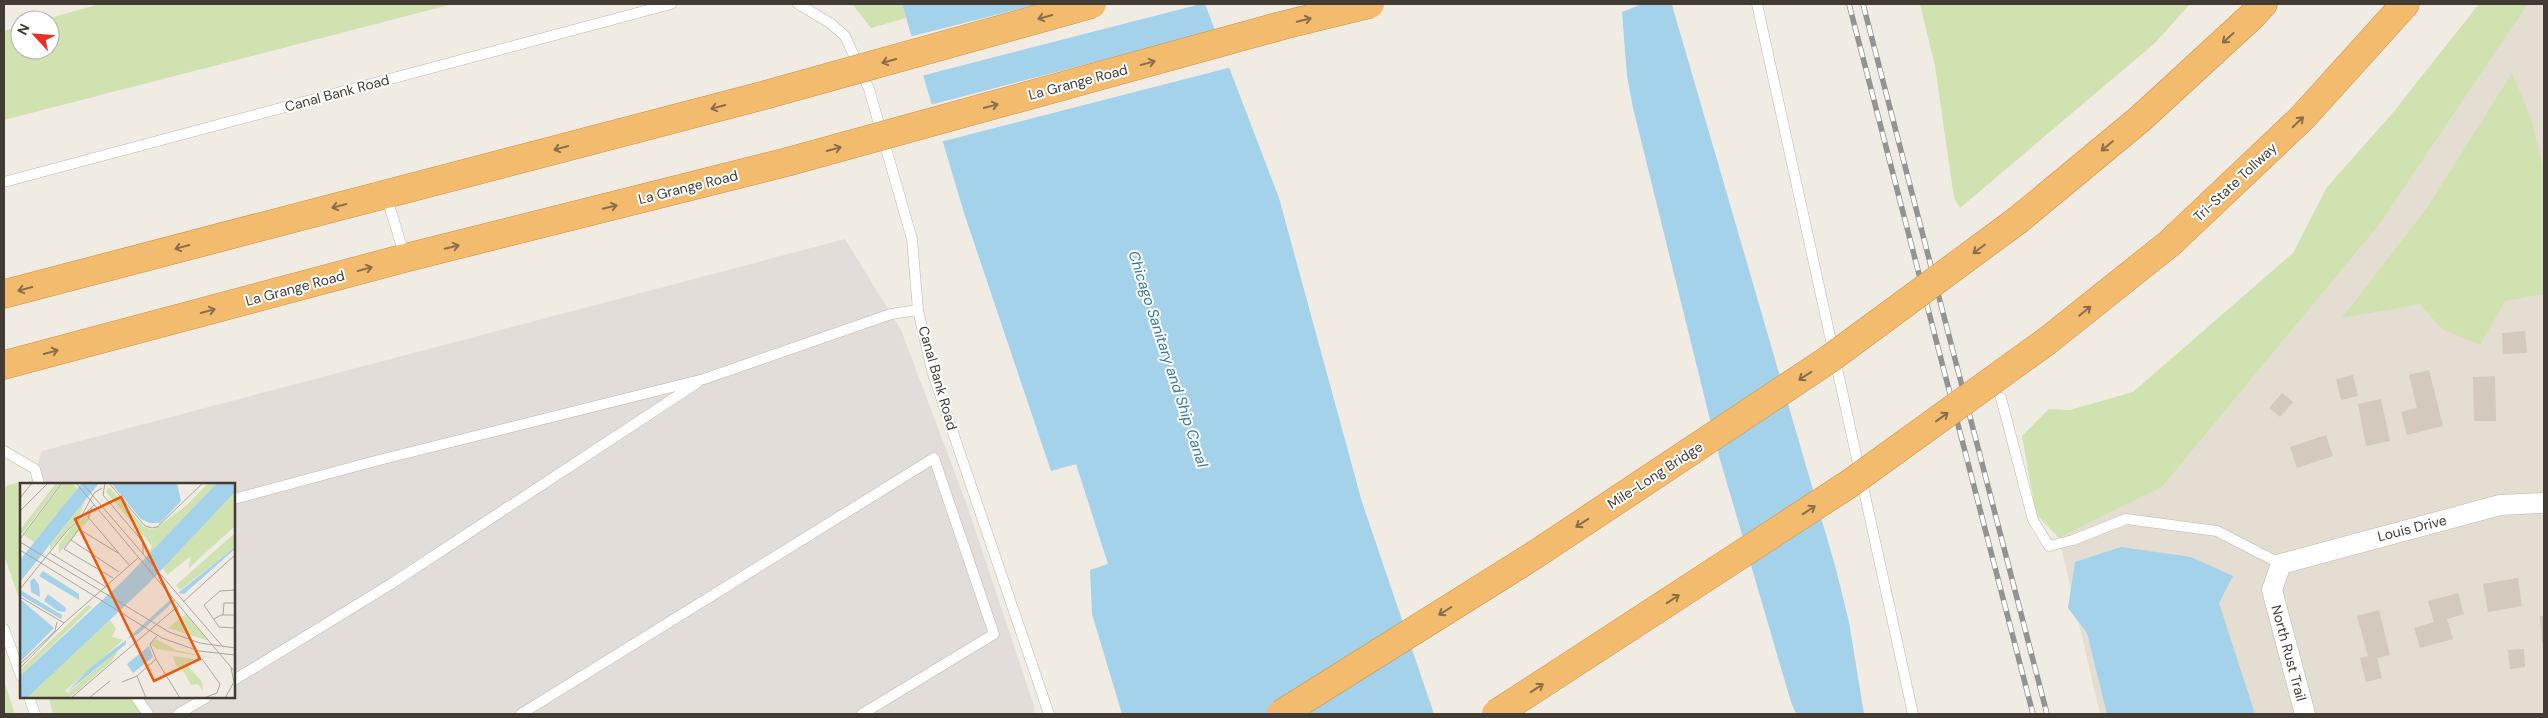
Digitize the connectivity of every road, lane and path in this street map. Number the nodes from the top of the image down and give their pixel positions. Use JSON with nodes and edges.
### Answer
{"nodes":[{"id":1,"x":671,"y":4,"type":"edge"},
{"id":2,"x":798,"y":4,"type":"edge"},
{"id":3,"x":1092,"y":4,"type":"edge"},
{"id":4,"x":1370,"y":4,"type":"edge"},
{"id":5,"x":1757,"y":4,"type":"edge"},
{"id":6,"x":2263,"y":4,"type":"edge"},
{"id":7,"x":2405,"y":4,"type":"edge"},
{"id":8,"x":4,"y":182,"type":"edge"},
{"id":9,"x":386,"y":194,"type":"junction"},
{"id":10,"x":405,"y":258,"type":"junction"},
{"id":11,"x":4,"y":294,"type":"edge"},
{"id":12,"x":918,"y":310,"type":"junction"},
{"id":13,"x":4,"y":365,"type":"edge"},
{"id":14,"x":704,"y":378,"type":"junction"},
{"id":15,"x":2001,"y":398,"type":"dead end"},
{"id":16,"x":4,"y":451,"type":"edge"},
{"id":17,"x":39,"y":483,"type":"edge"},
{"id":18,"x":235,"y":499,"type":"edge"},
{"id":19,"x":2544,"y":503,"type":"edge"},
{"id":20,"x":2281,"y":564,"type":"junction"},
{"id":21,"x":4,"y":629,"type":"edge"},
{"id":22,"x":20,"y":673,"type":"edge"},
{"id":23,"x":235,"y":679,"type":"edge"},
{"id":24,"x":29,"y":698,"type":"edge"},
{"id":25,"x":137,"y":698,"type":"edge"},
{"id":26,"x":205,"y":698,"type":"edge"},
{"id":27,"x":35,"y":714,"type":"edge"},
{"id":28,"x":148,"y":714,"type":"edge"},
{"id":29,"x":178,"y":714,"type":"edge"},
{"id":30,"x":521,"y":714,"type":"edge"},
{"id":31,"x":862,"y":714,"type":"edge"},
{"id":32,"x":1049,"y":714,"type":"edge"},
{"id":33,"x":1281,"y":714,"type":"edge"},
{"id":34,"x":1496,"y":714,"type":"edge"},
{"id":35,"x":1913,"y":714,"type":"edge"},
{"id":36,"x":2305,"y":714,"type":"edge"}],
"edges":[{"from":1,"to":8,"type":"lane","name":"Canal Bank Road"},
{"from":2,"to":12,"type":"lane","name":"Canal Bank Road"},
{"from":3,"to":9,"type":"highway","one_way":true,"bridge":true},
{"from":10,"to":4,"type":"highway","name":"La Grange Road","one_way":true,"bridge":true},
{"from":5,"to":35,"type":"lane"},
{"from":6,"to":33,"type":"highway","name":"Mile-Long Bridge","one_way":true,"bridge":true},
{"from":34,"to":7,"type":"highway","name":"Tri-State Tollway","one_way":true,"bridge":true},
{"from":9,"to":10,"type":"lane"},
{"from":9,"to":11,"type":"highway","one_way":true},
{"from":13,"to":10,"type":"highway","name":"La Grange Road","one_way":true},
{"from":12,"to":14,"type":"lane"},
{"from":12,"to":32,"type":"lane","name":"Canal Bank Road"},
{"from":14,"to":18,"type":"lane"},
{"from":14,"to":23,"type":"lane"},
{"from":15,"to":20,"type":"lane"},
{"from":16,"to":17,"type":"lane"},
{"from":19,"to":20,"type":"street","name":"Louis Drive"},
{"from":20,"to":36,"type":"street","name":"North Rust Trail"},
{"from":21,"to":22,"type":"lane"},
{"from":24,"to":27,"type":"lane"},
{"from":25,"to":28,"type":"lane"},
{"from":26,"to":29,"type":"lane"},
{"from":30,"to":31,"type":"lane"}]}
